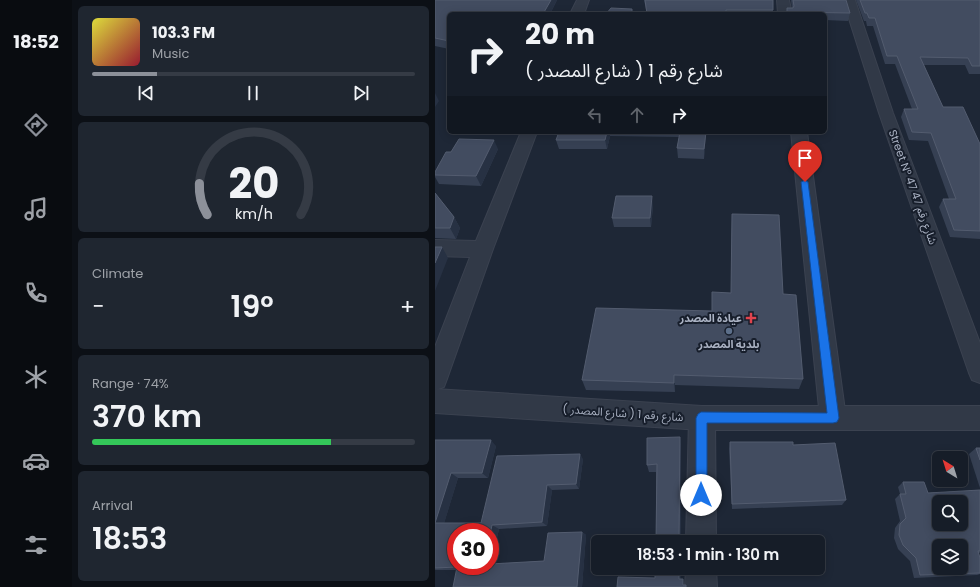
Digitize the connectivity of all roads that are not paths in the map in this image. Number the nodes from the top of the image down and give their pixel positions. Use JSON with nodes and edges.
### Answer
{"nodes":[{"id":1,"x":583,"y":0,"type":"edge"},
{"id":2,"x":783,"y":0,"type":"edge"},
{"id":3,"x":849,"y":0,"type":"edge"},
{"id":4,"x":578,"y":12,"type":"edge"},
{"id":5,"x":785,"y":12,"type":"edge"},
{"id":6,"x":528,"y":134,"type":"edge"},
{"id":7,"x":799,"y":134,"type":"edge"},
{"id":8,"x":435,"y":248,"type":"edge"},
{"id":9,"x":483,"y":249,"type":"junction"},
{"id":10,"x":980,"y":374,"type":"edge"},
{"id":11,"x":435,"y":379,"type":"edge"},
{"id":12,"x":435,"y":401,"type":"edge"},
{"id":13,"x":701,"y":418,"type":"junction"},
{"id":14,"x":833,"y":418,"type":"junction"},
{"id":15,"x":980,"y":418,"type":"edge"},
{"id":16,"x":701,"y":535,"type":"edge"},
{"id":17,"x":701,"y":575,"type":"edge"},
{"id":18,"x":701,"y":587,"type":"edge"}],
"edges":[{"from":1,"to":4,"type":"street"},
{"from":2,"to":5,"type":"street"},
{"from":3,"to":10,"type":"street","name":"Street N° 47 شارع رقم 47"},
{"from":6,"to":9,"type":"street"},
{"from":7,"to":14,"type":"street"},
{"from":8,"to":9,"type":"street"},
{"from":9,"to":11,"type":"street"},
{"from":12,"to":13,"type":"street","name":"شارع رقم 1 ( شارع المصدر )"},
{"from":13,"to":14,"type":"street","name":"شارع رقم 1 ( شارع المصدر )"},
{"from":13,"to":16,"type":"street"},
{"from":14,"to":15,"type":"street","name":"شارع رقم 1 ( شارع المصدر )"},
{"from":17,"to":18,"type":"street"}]}
